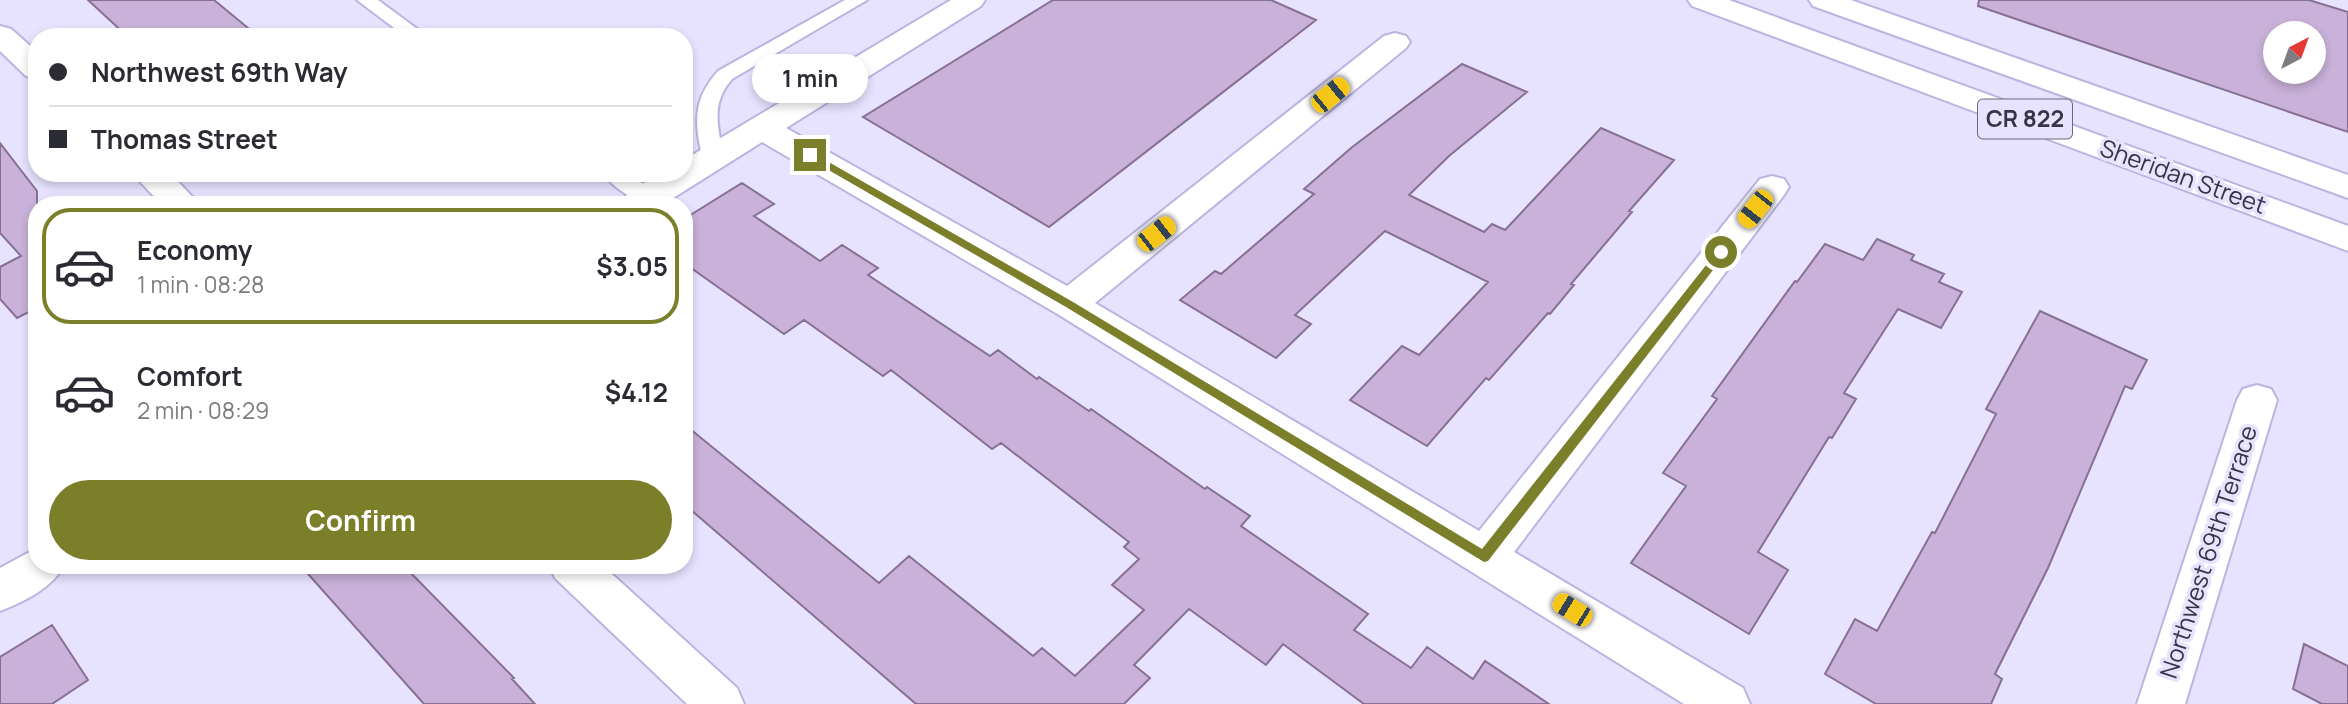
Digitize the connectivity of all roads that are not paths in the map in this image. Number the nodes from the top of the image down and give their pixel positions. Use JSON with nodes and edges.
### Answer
{"nodes":[{"id":1,"x":366,"y":0,"type":"edge"},
{"id":2,"x":858,"y":0,"type":"edge"},
{"id":3,"x":971,"y":0,"type":"edge"},
{"id":4,"x":1702,"y":0,"type":"edge"},
{"id":5,"x":1823,"y":0,"type":"edge"},
{"id":6,"x":406,"y":28,"type":"edge"},
{"id":7,"x":0,"y":35,"type":"edge"},
{"id":8,"x":1395,"y":43,"type":"dead end"},
{"id":9,"x":28,"y":61,"type":"edge"},
{"id":10,"x":762,"y":128,"type":"junction"},
{"id":11,"x":713,"y":158,"type":"junction"},
{"id":12,"x":693,"y":170,"type":"edge"},
{"id":13,"x":159,"y":182,"type":"edge"},
{"id":14,"x":623,"y":182,"type":"edge"},
{"id":15,"x":673,"y":182,"type":"edge"},
{"id":16,"x":1772,"y":187,"type":"dead end"},
{"id":17,"x":2348,"y":187,"type":"edge"},
{"id":18,"x":173,"y":196,"type":"edge"},
{"id":19,"x":637,"y":196,"type":"edge"},
{"id":20,"x":650,"y":196,"type":"edge"},
{"id":21,"x":2348,"y":239,"type":"edge"},
{"id":22,"x":1069,"y":304,"type":"junction"},
{"id":23,"x":2257,"y":400,"type":"dead end"},
{"id":24,"x":1484,"y":557,"type":"junction"},
{"id":25,"x":28,"y":574,"type":"edge"},
{"id":26,"x":581,"y":574,"type":"edge"},
{"id":27,"x":0,"y":591,"type":"edge"},
{"id":28,"x":720,"y":704,"type":"edge"},
{"id":29,"x":1726,"y":704,"type":"edge"},
{"id":30,"x":2161,"y":704,"type":"edge"}],
"edges":[{"from":1,"to":6,"type":"lane"},
{"from":2,"to":11,"type":"lane"},
{"from":3,"to":10,"type":"street"},
{"from":4,"to":21,"type":"street","name":"Sheridan Street","number":"CR 822"},
{"from":5,"to":17,"type":"street","name":"Sheridan Street","number":"CR 822"},
{"from":7,"to":9,"type":"street"},
{"from":8,"to":22,"type":"street"},
{"from":10,"to":11,"type":"street"},
{"from":10,"to":22,"type":"street"},
{"from":11,"to":12,"type":"street"},
{"from":13,"to":18,"type":"street"},
{"from":14,"to":19,"type":"lane"},
{"from":15,"to":20,"type":"street"},
{"from":16,"to":24,"type":"street"},
{"from":22,"to":24,"type":"street"},
{"from":23,"to":30,"type":"street","name":"Northwest 69th Terrace"},
{"from":24,"to":29,"type":"street"},
{"from":25,"to":27,"type":"street"},
{"from":26,"to":28,"type":"street"}]}
